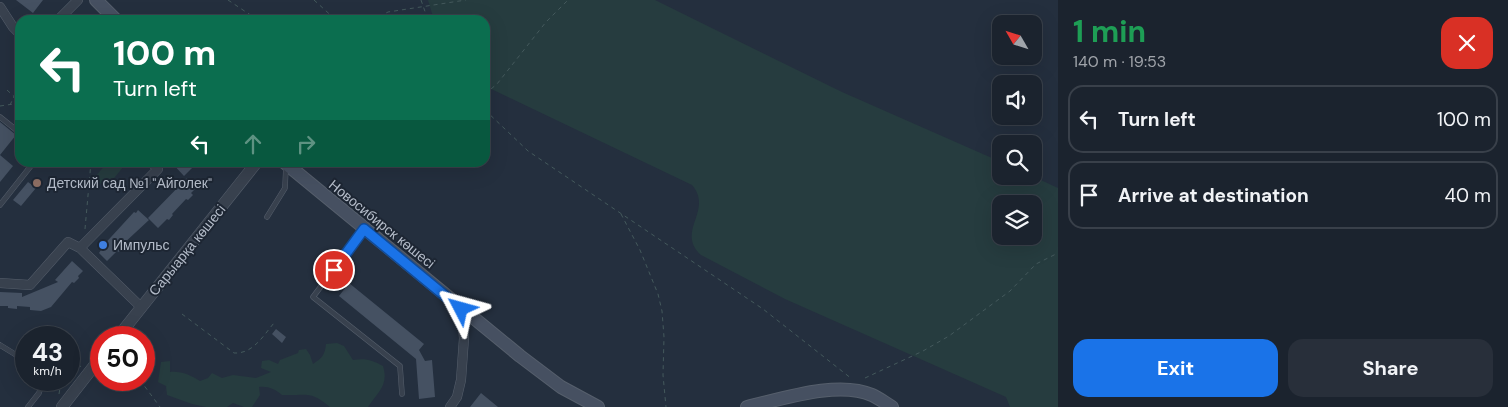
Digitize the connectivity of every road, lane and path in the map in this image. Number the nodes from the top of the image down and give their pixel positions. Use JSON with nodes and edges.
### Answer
{"nodes":[{"id":1,"x":78,"y":0,"type":"edge"},
{"id":2,"x":96,"y":0,"type":"edge"},
{"id":3,"x":228,"y":0,"type":"edge"},
{"id":4,"x":314,"y":0,"type":"edge"},
{"id":5,"x":420,"y":0,"type":"edge"},
{"id":6,"x":466,"y":0,"type":"edge"},
{"id":7,"x":568,"y":0,"type":"edge"},
{"id":8,"x":422,"y":5,"type":"junction"},
{"id":9,"x":0,"y":7,"type":"edge"},
{"id":10,"x":63,"y":15,"type":"edge"},
{"id":11,"x":111,"y":15,"type":"edge"},
{"id":12,"x":250,"y":15,"type":"edge"},
{"id":13,"x":330,"y":15,"type":"edge"},
{"id":14,"x":382,"y":15,"type":"edge"},
{"id":15,"x":426,"y":15,"type":"edge"},
{"id":16,"x":15,"y":29,"type":"edge"},
{"id":17,"x":7,"y":90,"type":"dead end"},
{"id":18,"x":490,"y":90,"type":"edge"},
{"id":19,"x":14,"y":96,"type":"joint"},
{"id":20,"x":15,"y":104,"type":"edge"},
{"id":21,"x":10,"y":105,"type":"junction"},
{"id":22,"x":0,"y":106,"type":"edge"},
{"id":23,"x":490,"y":115,"type":"edge"},
{"id":24,"x":0,"y":117,"type":"edge"},
{"id":25,"x":15,"y":129,"type":"edge"},
{"id":26,"x":30,"y":167,"type":"edge"},
{"id":27,"x":90,"y":167,"type":"edge"},
{"id":28,"x":156,"y":167,"type":"edge"},
{"id":29,"x":253,"y":167,"type":"edge"},
{"id":30,"x":285,"y":167,"type":"edge"},
{"id":31,"x":289,"y":167,"type":"edge"},
{"id":32,"x":0,"y":204,"type":"edge"},
{"id":33,"x":621,"y":214,"type":"junction"},
{"id":34,"x":267,"y":217,"type":"dead end"},
{"id":35,"x":364,"y":229,"type":"junction"},
{"id":36,"x":82,"y":245,"type":"junction"},
{"id":37,"x":1058,"y":253,"type":"edge"},
{"id":38,"x":0,"y":283,"type":"edge"},
{"id":39,"x":141,"y":307,"type":"junction"},
{"id":40,"x":461,"y":309,"type":"junction"},
{"id":41,"x":182,"y":314,"type":"dead end"},
{"id":42,"x":274,"y":323,"type":"dead end"},
{"id":43,"x":126,"y":326,"type":"edge"},
{"id":44,"x":0,"y":344,"type":"edge"},
{"id":45,"x":15,"y":354,"type":"edge"},
{"id":46,"x":90,"y":369,"type":"edge"},
{"id":47,"x":865,"y":378,"type":"dead end"},
{"id":48,"x":857,"y":383,"type":"dead end"},
{"id":49,"x":40,"y":391,"type":"edge"},
{"id":50,"x":148,"y":391,"type":"edge"},
{"id":51,"x":402,"y":394,"type":"dead end"},
{"id":52,"x":457,"y":397,"type":"junction"},
{"id":53,"x":60,"y":402,"type":"edge"},
{"id":54,"x":28,"y":407,"type":"edge"},
{"id":55,"x":160,"y":407,"type":"edge"},
{"id":56,"x":450,"y":407,"type":"edge"},
{"id":57,"x":458,"y":407,"type":"edge"},
{"id":58,"x":598,"y":407,"type":"edge"},
{"id":59,"x":666,"y":407,"type":"edge"},
{"id":60,"x":747,"y":407,"type":"edge"},
{"id":61,"x":892,"y":407,"type":"edge"}],
"edges":[{"from":1,"to":10,"type":"street"},
{"from":2,"to":11,"type":"main road"},
{"from":3,"to":12,"type":"path"},
{"from":4,"to":13,"type":"path"},
{"from":5,"to":8,"type":"path"},
{"from":6,"to":8,"type":"path"},
{"from":7,"to":18,"type":"path"},
{"from":8,"to":14,"type":"path"},
{"from":8,"to":15,"type":"path"},
{"from":9,"to":16,"type":"street"},
{"from":17,"to":19,"type":"path"},
{"from":19,"to":21,"type":"path"},
{"from":20,"to":21,"type":"path"},
{"from":21,"to":22,"type":"path"},
{"from":23,"to":33,"type":"path"},
{"from":24,"to":25,"type":"lane"},
{"from":26,"to":32,"type":"lane"},
{"from":27,"to":36,"type":"path"},
{"from":28,"to":36,"type":"street"},
{"from":29,"to":39,"type":"street","name":"Сарыарқа көшесі"},
{"from":30,"to":34,"type":"lane"},
{"from":31,"to":35,"type":"main road","name":"Новосибирск көшесі"},
{"from":33,"to":48,"type":"path"},
{"from":33,"to":59,"type":"path"},
{"from":35,"to":40,"type":"main road","name":"Новосибирск көшесі"},
{"from":35,"to":51,"type":"lane"},
{"from":36,"to":38,"type":"street"},
{"from":36,"to":39,"type":"street"},
{"from":37,"to":47,"type":"path"},
{"from":39,"to":43,"type":"street","name":"Сарыарқа көшесі"},
{"from":40,"to":52,"type":"street"},
{"from":40,"to":58,"type":"main road","name":"Новосибирск көшесі"},
{"from":41,"to":42,"type":"path"},
{"from":44,"to":45,"type":"lane"},
{"from":46,"to":53,"type":"street"},
{"from":49,"to":54,"type":"lane"},
{"from":50,"to":55,"type":"path"},
{"from":52,"to":56,"type":"street"},
{"from":52,"to":57,"type":"lane"},
{"from":60,"to":61,"type":"main road"}]}
